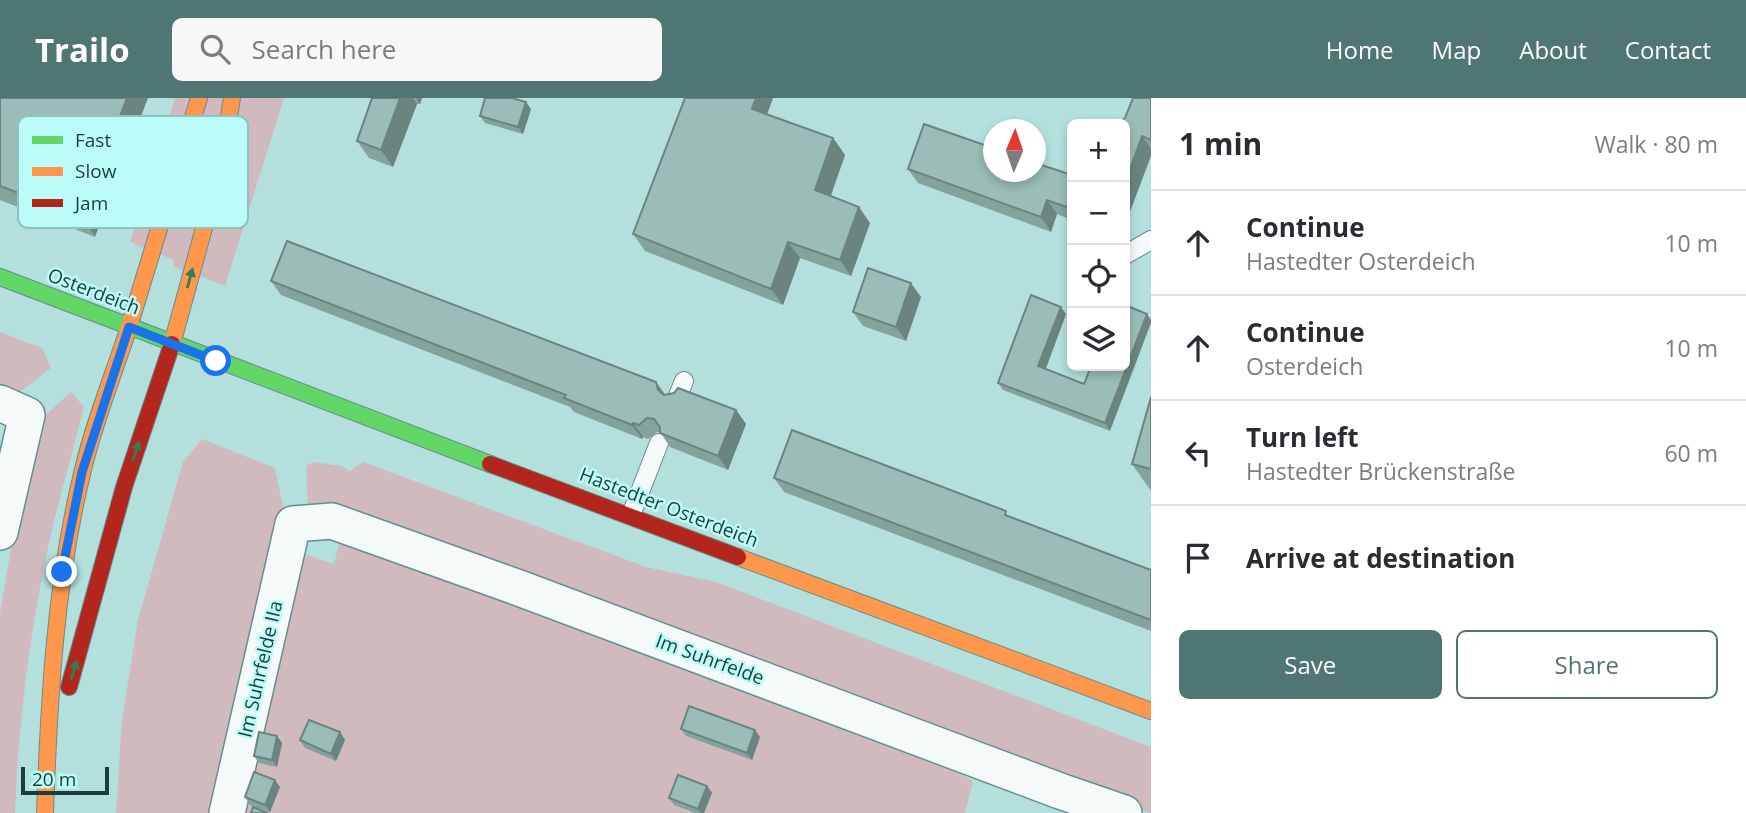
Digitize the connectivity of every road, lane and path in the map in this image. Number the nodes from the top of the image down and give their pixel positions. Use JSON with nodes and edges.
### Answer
{"nodes":[{"id":1,"x":199,"y":98,"type":"edge"},
{"id":2,"x":232,"y":98,"type":"edge"},
{"id":3,"x":193,"y":116,"type":"edge"},
{"id":4,"x":229,"y":116,"type":"edge"},
{"id":5,"x":159,"y":228,"type":"edge"},
{"id":6,"x":204,"y":228,"type":"edge"},
{"id":7,"x":1151,"y":240,"type":"edge"},
{"id":8,"x":1130,"y":252,"type":"edge"},
{"id":9,"x":0,"y":277,"type":"edge"},
{"id":10,"x":129,"y":327,"type":"junction"},
{"id":11,"x":172,"y":344,"type":"junction"},
{"id":12,"x":0,"y":403,"type":"edge"},
{"id":13,"x":659,"y":443,"type":"edge"},
{"id":14,"x":631,"y":515,"type":"junction"},
{"id":15,"x":293,"y":524,"type":"joint"},
{"id":16,"x":0,"y":532,"type":"edge"},
{"id":17,"x":1151,"y":711,"type":"edge"},
{"id":18,"x":47,"y":758,"type":"junction"},
{"id":19,"x":45,"y":813,"type":"edge"},
{"id":20,"x":227,"y":813,"type":"edge"},
{"id":21,"x":1124,"y":813,"type":"edge"}],
"edges":[{"from":1,"to":3,"type":"main road"},
{"from":4,"to":2,"type":"main road","one_way":true},
{"from":5,"to":10,"type":"main road"},
{"from":11,"to":6,"type":"main road","one_way":true},
{"from":7,"to":8,"type":"lane"},
{"from":9,"to":10,"type":"main road","name":"Osterdeich"},
{"from":10,"to":11,"type":"main road","name":"Osterdeich"},
{"from":10,"to":18,"type":"main road"},
{"from":11,"to":14,"type":"main road","name":"Hastedter Osterdeich"},
{"from":18,"to":11,"type":"main road","one_way":true},
{"from":12,"to":16,"type":"street"},
{"from":13,"to":14,"type":"lane"},
{"from":14,"to":17,"type":"main road","name":"Hastedter Osterdeich"},
{"from":15,"to":20,"type":"street","name":"Im Suhrfelde IIa"},
{"from":15,"to":21,"type":"street","name":"Im Suhrfelde"},
{"from":18,"to":19,"type":"main road"}]}
